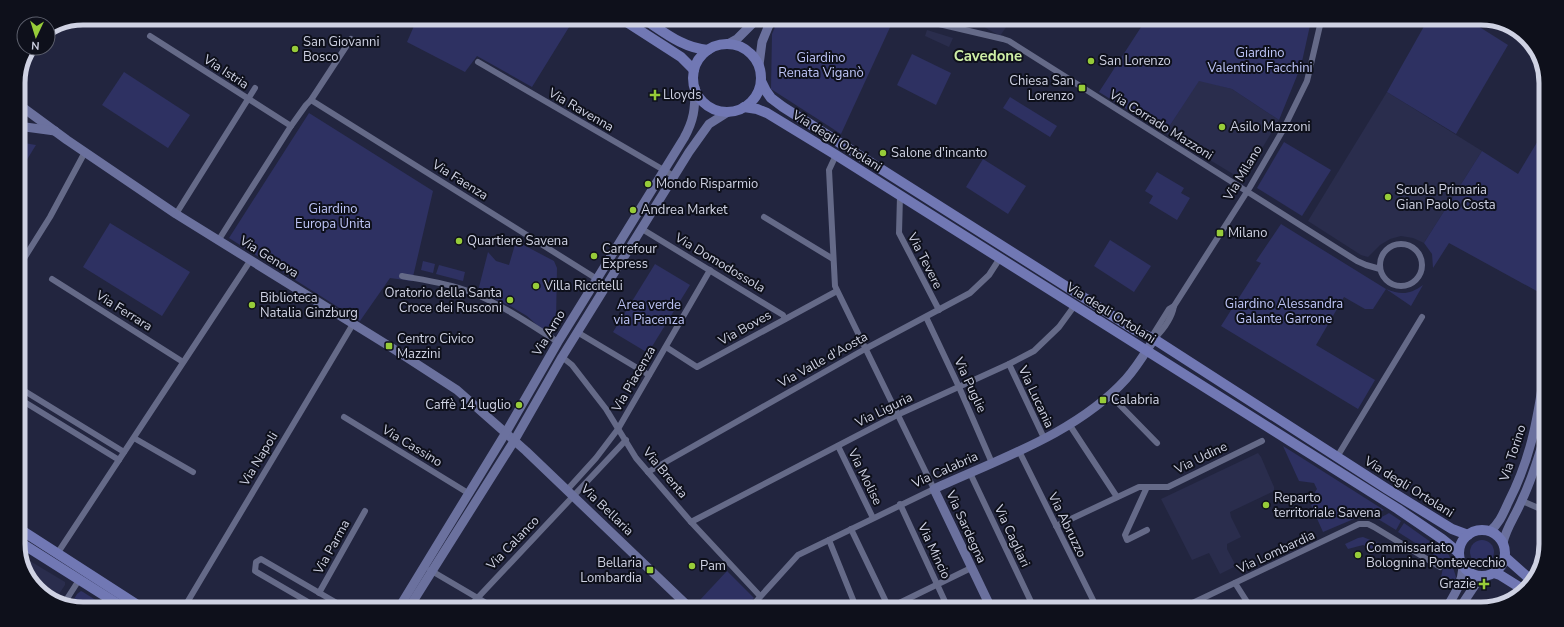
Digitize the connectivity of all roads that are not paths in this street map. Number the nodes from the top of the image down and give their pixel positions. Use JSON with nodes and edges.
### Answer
{"nodes":[{"id":1,"x":631,"y":25,"type":"edge"},
{"id":2,"x":653,"y":25,"type":"edge"},
{"id":3,"x":751,"y":25,"type":"edge"},
{"id":4,"x":769,"y":25,"type":"edge"},
{"id":5,"x":949,"y":25,"type":"edge"},
{"id":6,"x":1320,"y":25,"type":"edge"},
{"id":7,"x":150,"y":36,"type":"dead end"},
{"id":8,"x":351,"y":39,"type":"dead end"},
{"id":9,"x":728,"y":44,"type":"junction"},
{"id":10,"x":708,"y":50,"type":"junction"},
{"id":11,"x":478,"y":62,"type":"dead end"},
{"id":12,"x":759,"y":66,"type":"junction"},
{"id":13,"x":694,"y":70,"type":"junction"},
{"id":14,"x":762,"y":81,"type":"junction"},
{"id":15,"x":255,"y":88,"type":"dead end"},
{"id":16,"x":695,"y":88,"type":"junction"},
{"id":17,"x":248,"y":98,"type":"junction"},
{"id":18,"x":311,"y":100,"type":"junction"},
{"id":19,"x":744,"y":107,"type":"junction"},
{"id":20,"x":25,"y":109,"type":"edge"},
{"id":21,"x":728,"y":112,"type":"junction"},
{"id":22,"x":291,"y":126,"type":"junction"},
{"id":23,"x":25,"y":127,"type":"edge"},
{"id":24,"x":56,"y":132,"type":"junction"},
{"id":25,"x":85,"y":152,"type":"junction"},
{"id":26,"x":836,"y":155,"type":"junction"},
{"id":27,"x":664,"y":171,"type":"junction"},
{"id":28,"x":674,"y":176,"type":"junction"},
{"id":29,"x":1247,"y":191,"type":"junction"},
{"id":30,"x":900,"y":196,"type":"junction"},
{"id":31,"x":176,"y":214,"type":"junction"},
{"id":32,"x":764,"y":217,"type":"dead end"},
{"id":33,"x":642,"y":228,"type":"junction"},
{"id":34,"x":218,"y":241,"type":"junction"},
{"id":35,"x":25,"y":257,"type":"edge"},
{"id":36,"x":1000,"y":258,"type":"junction"},
{"id":37,"x":833,"y":259,"type":"junction"},
{"id":38,"x":250,"y":261,"type":"junction"},
{"id":39,"x":1380,"y":269,"type":"junction"},
{"id":40,"x":710,"y":270,"type":"junction"},
{"id":41,"x":402,"y":276,"type":"dead end"},
{"id":42,"x":52,"y":279,"type":"dead end"},
{"id":43,"x":597,"y":279,"type":"junction"},
{"id":44,"x":837,"y":291,"type":"junction"},
{"id":45,"x":1075,"y":305,"type":"junction"},
{"id":46,"x":939,"y":310,"type":"junction"},
{"id":47,"x":1422,"y":316,"type":"dead end"},
{"id":48,"x":926,"y":318,"type":"junction"},
{"id":49,"x":785,"y":319,"type":"junction"},
{"id":50,"x":353,"y":324,"type":"junction"},
{"id":51,"x":577,"y":332,"type":"junction"},
{"id":52,"x":1154,"y":339,"type":"junction"},
{"id":53,"x":558,"y":342,"type":"junction"},
{"id":54,"x":666,"y":347,"type":"junction"},
{"id":55,"x":865,"y":349,"type":"junction"},
{"id":56,"x":1147,"y":350,"type":"junction"},
{"id":57,"x":562,"y":357,"type":"junction"},
{"id":58,"x":183,"y":362,"type":"junction"},
{"id":59,"x":1009,"y":364,"type":"junction"},
{"id":60,"x":649,"y":375,"type":"junction"},
{"id":61,"x":959,"y":387,"type":"junction"},
{"id":62,"x":25,"y":391,"type":"edge"},
{"id":63,"x":1110,"y":395,"type":"junction"},
{"id":64,"x":25,"y":402,"type":"edge"},
{"id":65,"x":1539,"y":406,"type":"edge"},
{"id":66,"x":897,"y":415,"type":"junction"},
{"id":67,"x":344,"y":417,"type":"dead end"},
{"id":68,"x":1069,"y":424,"type":"junction"},
{"id":69,"x":618,"y":429,"type":"junction"},
{"id":70,"x":505,"y":434,"type":"junction"},
{"id":71,"x":134,"y":438,"type":"junction"},
{"id":72,"x":1044,"y":438,"type":"junction"},
{"id":73,"x":626,"y":440,"type":"junction"},
{"id":74,"x":514,"y":441,"type":"junction"},
{"id":75,"x":1262,"y":441,"type":"dead end"},
{"id":76,"x":1157,"y":443,"type":"dead end"},
{"id":77,"x":838,"y":446,"type":"junction"},
{"id":78,"x":1019,"y":451,"type":"junction"},
{"id":79,"x":124,"y":452,"type":"junction"},
{"id":80,"x":1539,"y":453,"type":"edge"},
{"id":81,"x":1337,"y":457,"type":"junction"},
{"id":82,"x":119,"y":460,"type":"junction"},
{"id":83,"x":992,"y":463,"type":"junction"},
{"id":84,"x":193,"y":472,"type":"dead end"},
{"id":85,"x":648,"y":472,"type":"junction"},
{"id":86,"x":970,"y":473,"type":"junction"},
{"id":87,"x":1147,"y":487,"type":"junction"},
{"id":88,"x":934,"y":489,"type":"junction"},
{"id":89,"x":468,"y":493,"type":"junction"},
{"id":90,"x":570,"y":493,"type":"junction"},
{"id":91,"x":1117,"y":497,"type":"junction"},
{"id":92,"x":1522,"y":502,"type":"junction"},
{"id":93,"x":900,"y":504,"type":"junction"},
{"id":94,"x":1539,"y":508,"type":"edge"},
{"id":95,"x":365,"y":511,"type":"dead end"},
{"id":96,"x":873,"y":518,"type":"junction"},
{"id":97,"x":692,"y":522,"type":"junction"},
{"id":98,"x":1056,"y":526,"type":"junction"},
{"id":99,"x":851,"y":529,"type":"junction"},
{"id":100,"x":1147,"y":530,"type":"dead end"},
{"id":101,"x":1490,"y":531,"type":"junction"},
{"id":102,"x":25,"y":533,"type":"edge"},
{"id":103,"x":1468,"y":534,"type":"junction"},
{"id":104,"x":829,"y":540,"type":"junction"},
{"id":105,"x":1503,"y":543,"type":"junction"},
{"id":106,"x":25,"y":545,"type":"edge"},
{"id":107,"x":1458,"y":552,"type":"junction"},
{"id":108,"x":57,"y":554,"type":"junction"},
{"id":109,"x":1505,"y":558,"type":"junction"},
{"id":110,"x":1440,"y":567,"type":"dead end"},
{"id":111,"x":1463,"y":567,"type":"junction"},
{"id":112,"x":971,"y":568,"type":"junction"},
{"id":113,"x":428,"y":569,"type":"junction"},
{"id":114,"x":1494,"y":573,"type":"junction"},
{"id":115,"x":1481,"y":576,"type":"junction"},
{"id":116,"x":1528,"y":577,"type":"edge"},
{"id":117,"x":79,"y":580,"type":"junction"},
{"id":118,"x":1235,"y":583,"type":"junction"},
{"id":119,"x":937,"y":584,"type":"junction"},
{"id":120,"x":1520,"y":587,"type":"edge"},
{"id":121,"x":319,"y":593,"type":"junction"},
{"id":122,"x":760,"y":596,"type":"junction"},
{"id":123,"x":477,"y":597,"type":"junction"},
{"id":124,"x":67,"y":600,"type":"edge"},
{"id":125,"x":115,"y":602,"type":"edge"},
{"id":126,"x":133,"y":602,"type":"edge"},
{"id":127,"x":187,"y":602,"type":"edge"},
{"id":128,"x":308,"y":602,"type":"edge"},
{"id":129,"x":335,"y":602,"type":"edge"},
{"id":130,"x":403,"y":602,"type":"edge"},
{"id":131,"x":412,"y":602,"type":"edge"},
{"id":132,"x":473,"y":602,"type":"edge"},
{"id":133,"x":485,"y":602,"type":"edge"},
{"id":134,"x":684,"y":602,"type":"edge"},
{"id":135,"x":755,"y":602,"type":"edge"},
{"id":136,"x":854,"y":602,"type":"edge"},
{"id":137,"x":886,"y":602,"type":"edge"},
{"id":138,"x":901,"y":602,"type":"edge"},
{"id":139,"x":945,"y":602,"type":"edge"},
{"id":140,"x":987,"y":602,"type":"edge"},
{"id":141,"x":1031,"y":602,"type":"edge"},
{"id":142,"x":1094,"y":602,"type":"edge"},
{"id":143,"x":1195,"y":602,"type":"edge"},
{"id":144,"x":1247,"y":602,"type":"edge"},
{"id":145,"x":1450,"y":602,"type":"edge"},
{"id":146,"x":1464,"y":602,"type":"edge"}],
"edges":[{"from":1,"to":13,"type":"main road"},
{"from":2,"to":10,"type":"main road"},
{"from":3,"to":9,"type":"street"},
{"from":4,"to":12,"type":"street"},
{"from":5,"to":29,"type":"street","name":"Via Corrado Mazzoni"},
{"from":6,"to":29,"type":"street","name":"Via Milano"},
{"from":7,"to":17,"type":"street","name":"Via Istria"},
{"from":8,"to":18,"type":"street"},
{"from":9,"to":10,"type":"main road"},
{"from":9,"to":12,"type":"main road"},
{"from":10,"to":13,"type":"main road"},
{"from":11,"to":27,"type":"street","name":"Via Ravenna"},
{"from":12,"to":14,"type":"main road"},
{"from":13,"to":16,"type":"main road"},
{"from":14,"to":19,"type":"main road"},
{"from":14,"to":52,"type":"main road","name":"Via degli Ortolani"},
{"from":15,"to":17,"type":"street"},
{"from":16,"to":21,"type":"main road"},
{"from":16,"to":27,"type":"street","name":"Via Arno"},
{"from":17,"to":22,"type":"street","name":"Via Istria"},
{"from":17,"to":31,"type":"street"},
{"from":18,"to":22,"type":"street"},
{"from":18,"to":43,"type":"street","name":"Via Faenza"},
{"from":19,"to":21,"type":"main road"},
{"from":19,"to":26,"type":"main road","name":"Via degli Ortolani"},
{"from":20,"to":24,"type":"street","name":"Via Genova"},
{"from":21,"to":28,"type":"street","name":"Via Arno"},
{"from":22,"to":34,"type":"street"},
{"from":23,"to":24,"type":"street","name":"Via Genova"},
{"from":24,"to":25,"type":"street","name":"Via Genova"},
{"from":25,"to":31,"type":"street","name":"Via Genova"},
{"from":25,"to":35,"type":"street"},
{"from":26,"to":30,"type":"main road","name":"Via degli Ortolani"},
{"from":26,"to":37,"type":"street","name":"Via Sardegna"},
{"from":27,"to":28,"type":"street","name":"Via Ravenna"},
{"from":27,"to":43,"type":"street","name":"Via Arno"},
{"from":28,"to":33,"type":"street","name":"Via Arno"},
{"from":29,"to":39,"type":"street","name":"Via Corrado Mazzoni"},
{"from":29,"to":52,"type":"street","name":"Via Milano"},
{"from":30,"to":36,"type":"main road","name":"Via degli Ortolani"},
{"from":30,"to":46,"type":"street","name":"Via Tevere"},
{"from":31,"to":34,"type":"street","name":"Via Genova"},
{"from":32,"to":37,"type":"street"},
{"from":33,"to":40,"type":"street","name":"Via Domodossola"},
{"from":33,"to":51,"type":"street","name":"Via Arno"},
{"from":34,"to":38,"type":"street","name":"Via Genova"},
{"from":36,"to":45,"type":"main road","name":"Via degli Ortolani"},
{"from":36,"to":46,"type":"street","name":"Via Valle d'Aosta"},
{"from":37,"to":44,"type":"street","name":"Via Sardegna"},
{"from":38,"to":50,"type":"street","name":"Via Genova"},
{"from":38,"to":58,"type":"street"},
{"from":39,"to":39,"type":"street","name":"Via Corrado Mazzoni"},
{"from":40,"to":49,"type":"street","name":"Via Domodossola"},
{"from":40,"to":54,"type":"street","name":"Via Piacenza"},
{"from":41,"to":53,"type":"street"},
{"from":42,"to":58,"type":"street","name":"Via Ferrara"},
{"from":43,"to":53,"type":"street","name":"Via Arno"},
{"from":44,"to":49,"type":"street","name":"Via Boves"},
{"from":44,"to":55,"type":"street","name":"Via Sardegna"},
{"from":45,"to":56,"type":"main road","name":"Via degli Ortolani"},
{"from":45,"to":59,"type":"street","name":"Via Liguria"},
{"from":46,"to":48,"type":"street","name":"Via Valle d'Aosta"},
{"from":47,"to":81,"type":"street"},
{"from":48,"to":55,"type":"street","name":"Via Valle d'Aosta"},
{"from":48,"to":61,"type":"street","name":"Via Puglie"},
{"from":49,"to":54,"type":"street","name":"Via Boves"},
{"from":50,"to":70,"type":"street","name":"Via Genova"},
{"from":50,"to":127,"type":"street","name":"Via Napoli"},
{"from":51,"to":57,"type":"street","name":"Via Arno"},
{"from":51,"to":60,"type":"street"},
{"from":52,"to":56,"type":"street","name":"Via Milano"},
{"from":52,"to":81,"type":"main road","name":"Via degli Ortolani"},
{"from":53,"to":70,"type":"street","name":"Via Arno"},
{"from":54,"to":60,"type":"street","name":"Via Piacenza"},
{"from":55,"to":66,"type":"street","name":"Via Sardegna"},
{"from":55,"to":85,"type":"street","name":"Via Valle d'Aosta"},
{"from":56,"to":63,"type":"street","name":"Via Calabria"},
{"from":56,"to":107,"type":"main road","name":"Via degli Ortolani"},
{"from":57,"to":69,"type":"street","name":"Via Brenta"},
{"from":57,"to":74,"type":"street","name":"Via Arno"},
{"from":58,"to":71,"type":"street"},
{"from":59,"to":61,"type":"street","name":"Via Liguria"},
{"from":59,"to":72,"type":"street","name":"Via Lucania"},
{"from":60,"to":69,"type":"street","name":"Via Piacenza"},
{"from":61,"to":66,"type":"street","name":"Via Liguria"},
{"from":61,"to":83,"type":"street","name":"Via Puglie"},
{"from":62,"to":79,"type":"street"},
{"from":63,"to":68,"type":"street","name":"Via Calabria"},
{"from":63,"to":76,"type":"street"},
{"from":64,"to":82,"type":"street"},
{"from":65,"to":101,"type":"street","name":"Via Torino"},
{"from":66,"to":77,"type":"street","name":"Via Liguria"},
{"from":66,"to":88,"type":"street","name":"Via Sardegna"},
{"from":67,"to":89,"type":"street","name":"Via Cassino"},
{"from":68,"to":72,"type":"street","name":"Via Calabria"},
{"from":68,"to":91,"type":"street"},
{"from":69,"to":73,"type":"street","name":"Via Brenta"},
{"from":69,"to":90,"type":"street","name":"Via Piacenza"},
{"from":70,"to":74,"type":"street","name":"Via Bellaria"},
{"from":70,"to":89,"type":"street","name":"Via Arno"},
{"from":71,"to":79,"type":"street"},
{"from":71,"to":84,"type":"street"},
{"from":72,"to":78,"type":"street","name":"Via Calabria"},
{"from":73,"to":85,"type":"street","name":"Via Brenta"},
{"from":73,"to":90,"type":"street"},
{"from":74,"to":90,"type":"street","name":"Via Bellaria"},
{"from":74,"to":113,"type":"street","name":"Via Arno"},
{"from":75,"to":87,"type":"street","name":"Via Udine"},
{"from":77,"to":96,"type":"street","name":"Via Molise"},
{"from":77,"to":97,"type":"street","name":"Via Liguria"},
{"from":78,"to":83,"type":"street","name":"Via Calabria"},
{"from":78,"to":98,"type":"street","name":"Via Abruzzo"},
{"from":79,"to":82,"type":"street"},
{"from":80,"to":92,"type":"street","name":"Via Torino"},
{"from":81,"to":103,"type":"main road","name":"Via degli Ortolani"},
{"from":82,"to":108,"type":"street"},
{"from":83,"to":86,"type":"street","name":"Via Calabria"},
{"from":85,"to":97,"type":"street","name":"Via Brenta"},
{"from":86,"to":88,"type":"street","name":"Via Calabria"},
{"from":86,"to":141,"type":"street","name":"Via Cagliari"},
{"from":87,"to":91,"type":"street","name":"Via Udine"},
{"from":87,"to":100,"type":"street"},
{"from":88,"to":93,"type":"street","name":"Via Calabria"},
{"from":88,"to":112,"type":"street","name":"Via Sardegna"},
{"from":89,"to":113,"type":"street","name":"Via Arno"},
{"from":90,"to":123,"type":"street","name":"Via Calanco"},
{"from":90,"to":134,"type":"street","name":"Via Bellaria"},
{"from":91,"to":98,"type":"street","name":"Via Udine"},
{"from":92,"to":94,"type":"street"},
{"from":92,"to":105,"type":"street","name":"Via Torino"},
{"from":93,"to":96,"type":"street","name":"Via Calabria"},
{"from":93,"to":119,"type":"street","name":"Via Mincio"},
{"from":95,"to":121,"type":"street","name":"Via Parma"},
{"from":96,"to":99,"type":"street","name":"Via Calabria"},
{"from":97,"to":122,"type":"street","name":"Via Brenta"},
{"from":98,"to":142,"type":"street","name":"Via Abruzzo"},
{"from":99,"to":104,"type":"street","name":"Via Calabria"},
{"from":99,"to":137,"type":"street"},
{"from":101,"to":103,"type":"main road"},
{"from":101,"to":105,"type":"main road"},
{"from":102,"to":108,"type":"main road"},
{"from":103,"to":107,"type":"main road"},
{"from":104,"to":122,"type":"street","name":"Via Calabria"},
{"from":104,"to":136,"type":"street"},
{"from":105,"to":109,"type":"main road"},
{"from":106,"to":117,"type":"main road"},
{"from":107,"to":111,"type":"main road"},
{"from":108,"to":126,"type":"main road"},
{"from":109,"to":114,"type":"main road"},
{"from":109,"to":116,"type":"main road"},
{"from":110,"to":118,"type":"street","name":"Via Lombardia"},
{"from":111,"to":115,"type":"main road"},
{"from":111,"to":145,"type":"street"},
{"from":112,"to":119,"type":"street"},
{"from":112,"to":140,"type":"street","name":"Via Sardegna"},
{"from":113,"to":123,"type":"street"},
{"from":113,"to":130,"type":"street","name":"Via Arno"},
{"from":113,"to":131,"type":"street","name":"Via Arno"},
{"from":114,"to":115,"type":"main road"},
{"from":114,"to":120,"type":"main road"},
{"from":115,"to":146,"type":"street"},
{"from":117,"to":124,"type":"street"},
{"from":117,"to":125,"type":"main road"},
{"from":118,"to":143,"type":"street","name":"Via Lombardia"},
{"from":118,"to":144,"type":"street"},
{"from":119,"to":138,"type":"street"},
{"from":119,"to":139,"type":"street","name":"Via Mincio"},
{"from":121,"to":128,"type":"street"},
{"from":121,"to":129,"type":"street"},
{"from":122,"to":135,"type":"street","name":"Via Calabria"},
{"from":123,"to":132,"type":"street","name":"Via Calanco"},
{"from":123,"to":133,"type":"street"}]}
